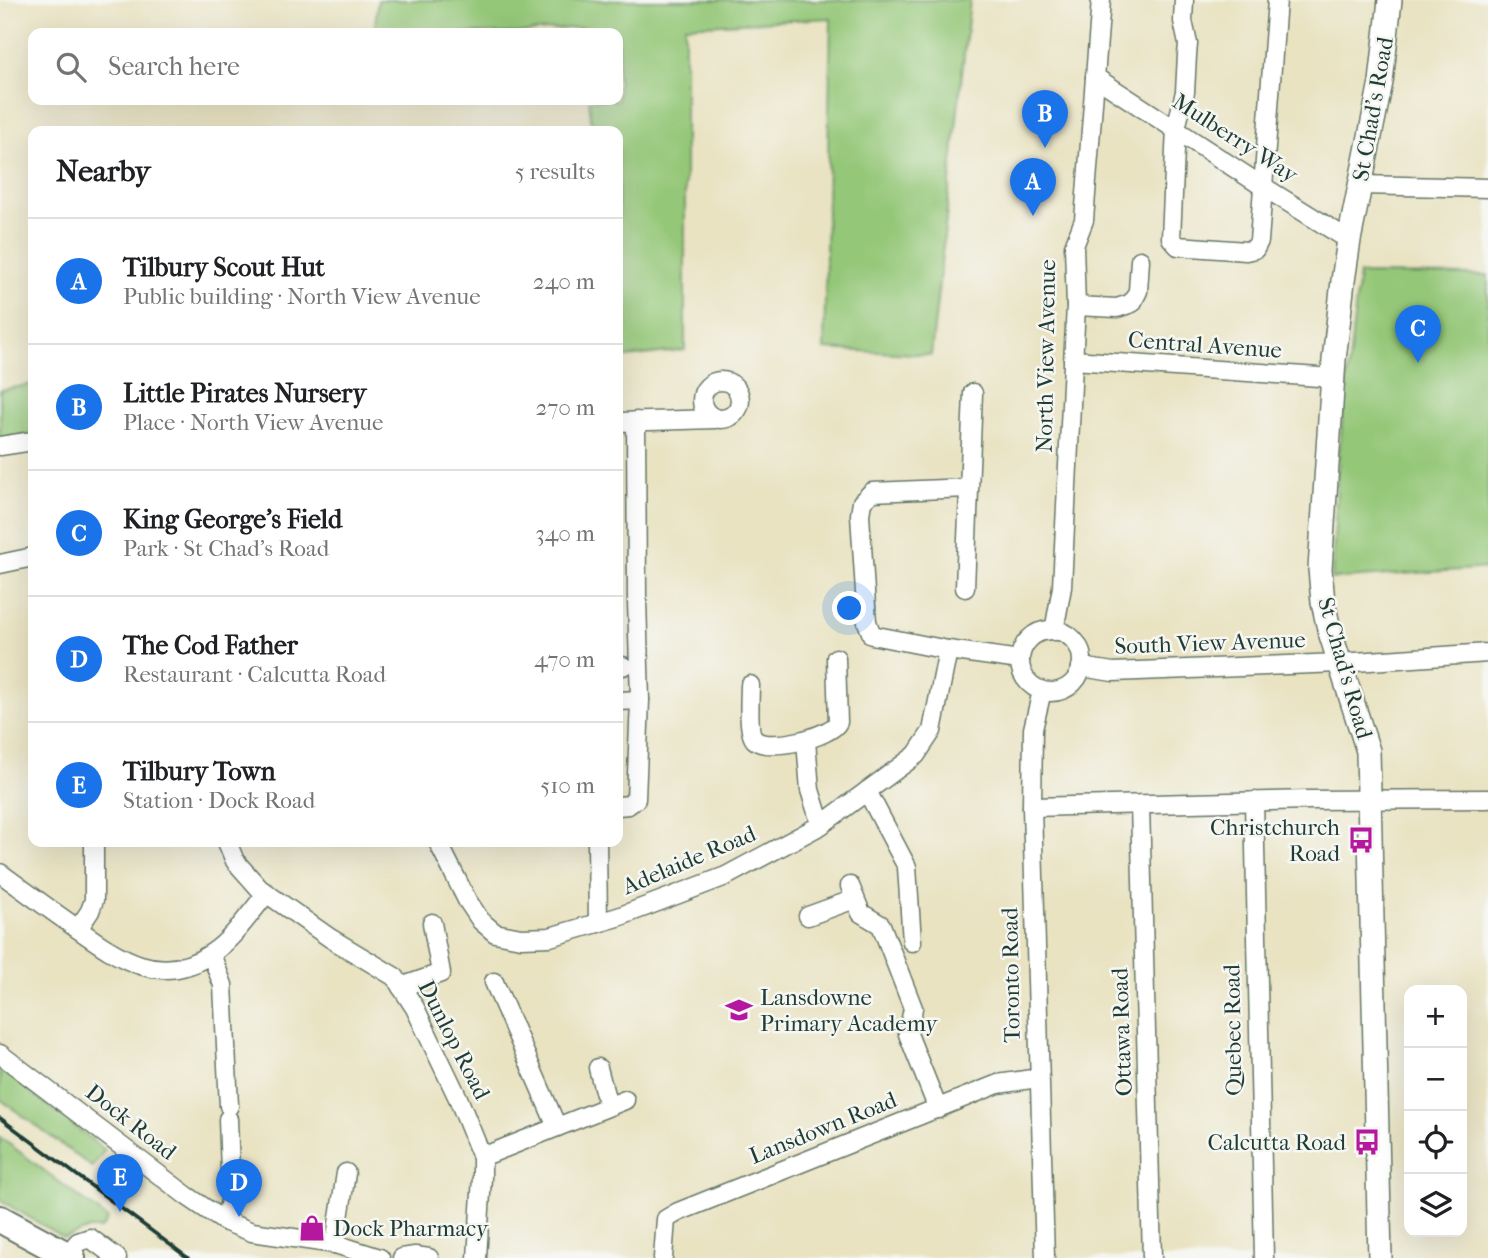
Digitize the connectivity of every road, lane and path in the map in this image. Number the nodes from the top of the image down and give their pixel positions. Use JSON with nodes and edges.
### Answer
{"nodes":[{"id":1,"x":1101,"y":0,"type":"edge"},
{"id":2,"x":1184,"y":0,"type":"edge"},
{"id":3,"x":1277,"y":0,"type":"edge"},
{"id":4,"x":1390,"y":0,"type":"edge"},
{"id":5,"x":1095,"y":77,"type":"junction"},
{"id":6,"x":1176,"y":128,"type":"junction"},
{"id":7,"x":1361,"y":185,"type":"junction"},
{"id":8,"x":1262,"y":186,"type":"junction"},
{"id":9,"x":1488,"y":188,"type":"edge"},
{"id":10,"x":1349,"y":240,"type":"junction"},
{"id":11,"x":1140,"y":260,"type":"dead end"},
{"id":12,"x":1076,"y":306,"type":"junction"},
{"id":13,"x":1073,"y":360,"type":"junction"},
{"id":14,"x":1333,"y":378,"type":"junction"},
{"id":15,"x":973,"y":393,"type":"dead end"},
{"id":16,"x":715,"y":419,"type":"dead end"},
{"id":17,"x":627,"y":421,"type":"edge"},
{"id":18,"x":28,"y":442,"type":"edge"},
{"id":19,"x":0,"y":446,"type":"edge"},
{"id":20,"x":968,"y":488,"type":"junction"},
{"id":21,"x":28,"y":558,"type":"edge"},
{"id":22,"x":0,"y":564,"type":"edge"},
{"id":23,"x":965,"y":588,"type":"dead end"},
{"id":24,"x":1055,"y":631,"type":"junction"},
{"id":25,"x":948,"y":650,"type":"junction"},
{"id":26,"x":1488,"y":653,"type":"edge"},
{"id":27,"x":836,"y":658,"type":"dead end"},
{"id":28,"x":1020,"y":660,"type":"junction"},
{"id":29,"x":1340,"y":663,"type":"junction"},
{"id":30,"x":1081,"y":667,"type":"junction"},
{"id":31,"x":750,"y":685,"type":"dead end"},
{"id":32,"x":1042,"y":691,"type":"junction"},
{"id":33,"x":640,"y":700,"type":"junction"},
{"id":34,"x":623,"y":701,"type":"edge"},
{"id":35,"x":806,"y":741,"type":"junction"},
{"id":36,"x":867,"y":791,"type":"junction"},
{"id":37,"x":1488,"y":799,"type":"edge"},
{"id":38,"x":1370,"y":800,"type":"junction"},
{"id":39,"x":1254,"y":801,"type":"junction"},
{"id":40,"x":1140,"y":805,"type":"junction"},
{"id":41,"x":623,"y":806,"type":"edge"},
{"id":42,"x":1032,"y":807,"type":"junction"},
{"id":43,"x":821,"y":825,"type":"junction"},
{"id":44,"x":94,"y":847,"type":"edge"},
{"id":45,"x":229,"y":847,"type":"edge"},
{"id":46,"x":440,"y":847,"type":"edge"},
{"id":47,"x":597,"y":847,"type":"edge"},
{"id":48,"x":0,"y":873,"type":"edge"},
{"id":49,"x":267,"y":893,"type":"junction"},
{"id":50,"x":808,"y":916,"type":"dead end"},
{"id":51,"x":432,"y":923,"type":"dead end"},
{"id":52,"x":598,"y":923,"type":"junction"},
{"id":53,"x":78,"y":929,"type":"junction"},
{"id":54,"x":912,"y":942,"type":"dead end"},
{"id":55,"x":211,"y":954,"type":"junction"},
{"id":56,"x":494,"y":982,"type":"dead end"},
{"id":57,"x":401,"y":987,"type":"junction"},
{"id":58,"x":0,"y":1054,"type":"edge"},
{"id":59,"x":598,"y":1068,"type":"dead end"},
{"id":60,"x":1038,"y":1078,"type":"junction"},
{"id":61,"x":938,"y":1109,"type":"junction"},
{"id":62,"x":557,"y":1127,"type":"junction"},
{"id":63,"x":482,"y":1157,"type":"junction"},
{"id":64,"x":346,"y":1173,"type":"dead end"},
{"id":65,"x":0,"y":1219,"type":"edge"},
{"id":66,"x":229,"y":1223,"type":"junction"},
{"id":67,"x":335,"y":1244,"type":"junction"},
{"id":68,"x":70,"y":1257,"type":"edge"},
{"id":69,"x":117,"y":1258,"type":"edge"},
{"id":70,"x":380,"y":1258,"type":"edge"},
{"id":71,"x":402,"y":1258,"type":"edge"},
{"id":72,"x":429,"y":1258,"type":"edge"},
{"id":73,"x":477,"y":1258,"type":"edge"},
{"id":74,"x":663,"y":1258,"type":"edge"},
{"id":75,"x":1045,"y":1258,"type":"edge"},
{"id":76,"x":1152,"y":1258,"type":"edge"},
{"id":77,"x":1264,"y":1258,"type":"edge"},
{"id":78,"x":1380,"y":1258,"type":"edge"}],
"edges":[{"from":1,"to":5,"type":"street","name":"North View Avenue"},
{"from":2,"to":6,"type":"street"},
{"from":3,"to":8,"type":"street"},
{"from":4,"to":7,"type":"main road","name":"St Chad's Road"},
{"from":5,"to":6,"type":"street","name":"Mulberry Way"},
{"from":5,"to":12,"type":"street","name":"North View Avenue"},
{"from":6,"to":8,"type":"street","name":"Mulberry Way"},
{"from":6,"to":8,"type":"street"},
{"from":7,"to":9,"type":"street"},
{"from":7,"to":10,"type":"main road","name":"St Chad's Road"},
{"from":8,"to":10,"type":"street","name":"Mulberry Way"},
{"from":10,"to":14,"type":"main road","name":"St Chad's Road"},
{"from":11,"to":12,"type":"street"},
{"from":12,"to":13,"type":"street","name":"North View Avenue"},
{"from":13,"to":14,"type":"street","name":"Central Avenue"},
{"from":13,"to":24,"type":"street","name":"North View Avenue"},
{"from":14,"to":29,"type":"main road","name":"St Chad's Road"},
{"from":15,"to":20,"type":"street"},
{"from":16,"to":17,"type":"street"},
{"from":17,"to":33,"type":"street"},
{"from":18,"to":19,"type":"street"},
{"from":20,"to":23,"type":"street"},
{"from":20,"to":25,"type":"street"},
{"from":21,"to":22,"type":"street"},
{"from":24,"to":28,"type":"street"},
{"from":24,"to":30,"type":"street"},
{"from":25,"to":28,"type":"street"},
{"from":25,"to":36,"type":"street","name":"Adelaide Road"},
{"from":26,"to":29,"type":"street","name":"South View Avenue"},
{"from":27,"to":35,"type":"street"},
{"from":28,"to":32,"type":"street"},
{"from":29,"to":30,"type":"street","name":"South View Avenue"},
{"from":29,"to":38,"type":"main road","name":"St Chad's Road"},
{"from":30,"to":32,"type":"street"},
{"from":31,"to":35,"type":"street"},
{"from":32,"to":42,"type":"street","name":"Toronto Road"},
{"from":33,"to":34,"type":"street"},
{"from":33,"to":41,"type":"street"},
{"from":35,"to":43,"type":"street"},
{"from":36,"to":43,"type":"street","name":"Adelaide Road"},
{"from":36,"to":54,"type":"street"},
{"from":37,"to":38,"type":"street"},
{"from":38,"to":39,"type":"street"},
{"from":38,"to":78,"type":"main road","name":"St Chad's Road"},
{"from":39,"to":40,"type":"street"},
{"from":39,"to":77,"type":"street","name":"Quebec Road"},
{"from":40,"to":42,"type":"street"},
{"from":40,"to":76,"type":"street","name":"Ottawa Road"},
{"from":42,"to":60,"type":"street","name":"Toronto Road"},
{"from":43,"to":52,"type":"street","name":"Adelaide Road"},
{"from":44,"to":53,"type":"street"},
{"from":45,"to":49,"type":"street","name":"Dunlop Road"},
{"from":46,"to":52,"type":"street","name":"Adelaide Road"},
{"from":47,"to":52,"type":"street"},
{"from":48,"to":53,"type":"street"},
{"from":49,"to":55,"type":"street"},
{"from":49,"to":57,"type":"street","name":"Dunlop Road"},
{"from":50,"to":61,"type":"street"},
{"from":51,"to":57,"type":"street"},
{"from":53,"to":55,"type":"street"},
{"from":55,"to":66,"type":"street"},
{"from":56,"to":62,"type":"street"},
{"from":57,"to":63,"type":"street","name":"Dunlop Road"},
{"from":58,"to":66,"type":"street","name":"Dock Road"},
{"from":59,"to":62,"type":"street"},
{"from":60,"to":61,"type":"street","name":"Lansdown Road"},
{"from":60,"to":75,"type":"street","name":"Toronto Road"},
{"from":61,"to":74,"type":"street","name":"Lansdown Road"},
{"from":62,"to":63,"type":"street"},
{"from":63,"to":73,"type":"street","name":"Dunlop Road"},
{"from":64,"to":67,"type":"street"},
{"from":65,"to":68,"type":"highway"},
{"from":66,"to":67,"type":"street"},
{"from":67,"to":70,"type":"street"},
{"from":68,"to":69,"type":"street"},
{"from":71,"to":72,"type":"street"}]}
